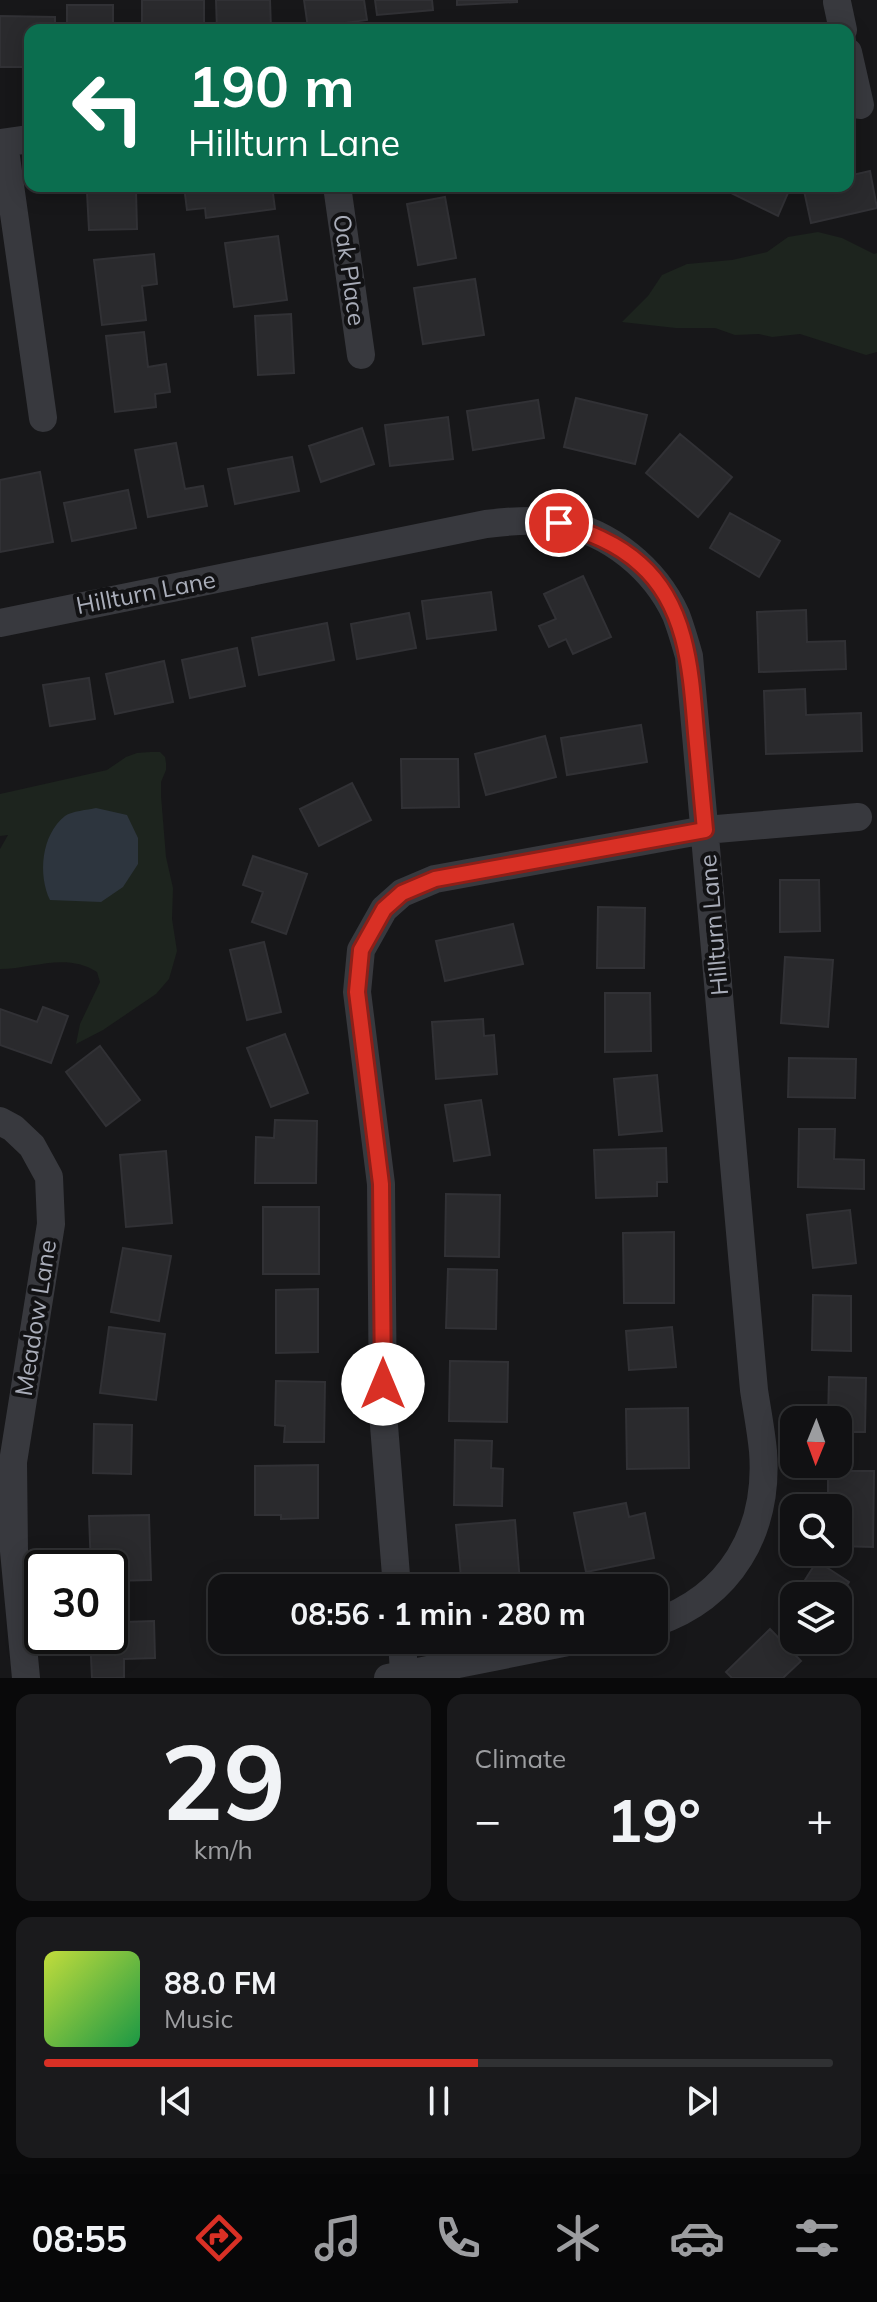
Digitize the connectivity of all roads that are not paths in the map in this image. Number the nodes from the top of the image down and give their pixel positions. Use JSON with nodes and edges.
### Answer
{"nodes":[{"id":1,"x":837,"y":2,"type":"dead end"},
{"id":2,"x":842,"y":24,"type":"edge"},
{"id":3,"x":854,"y":74,"type":"edge"},
{"id":4,"x":862,"y":104,"type":"edge"},
{"id":5,"x":11,"y":142,"type":"edge"},
{"id":6,"x":338,"y":192,"type":"edge"},
{"id":7,"x":361,"y":355,"type":"dead end"},
{"id":8,"x":43,"y":418,"type":"dead end"},
{"id":9,"x":0,"y":623,"type":"edge"},
{"id":10,"x":858,"y":817,"type":"dead end"},
{"id":11,"x":705,"y":830,"type":"junction"},
{"id":12,"x":0,"y":1121,"type":"edge"},
{"id":13,"x":396,"y":1574,"type":"edge"},
{"id":14,"x":668,"y":1617,"type":"edge"},
{"id":15,"x":400,"y":1654,"type":"edge"},
{"id":16,"x":507,"y":1654,"type":"edge"},
{"id":17,"x":396,"y":1676,"type":"edge"},
{"id":18,"x":26,"y":1678,"type":"edge"}],
"edges":[{"from":1,"to":2,"type":"street"},
{"from":3,"to":4,"type":"street"},
{"from":5,"to":8,"type":"street"},
{"from":6,"to":7,"type":"street","name":"Oak Place"},
{"from":9,"to":11,"type":"street","name":"Hillturn Lane"},
{"from":10,"to":11,"type":"street"},
{"from":11,"to":13,"type":"street"},
{"from":11,"to":14,"type":"street","name":"Hillturn Lane"},
{"from":12,"to":18,"type":"street","name":"Meadow Lane"},
{"from":15,"to":17,"type":"street"},
{"from":16,"to":17,"type":"street"}]}
